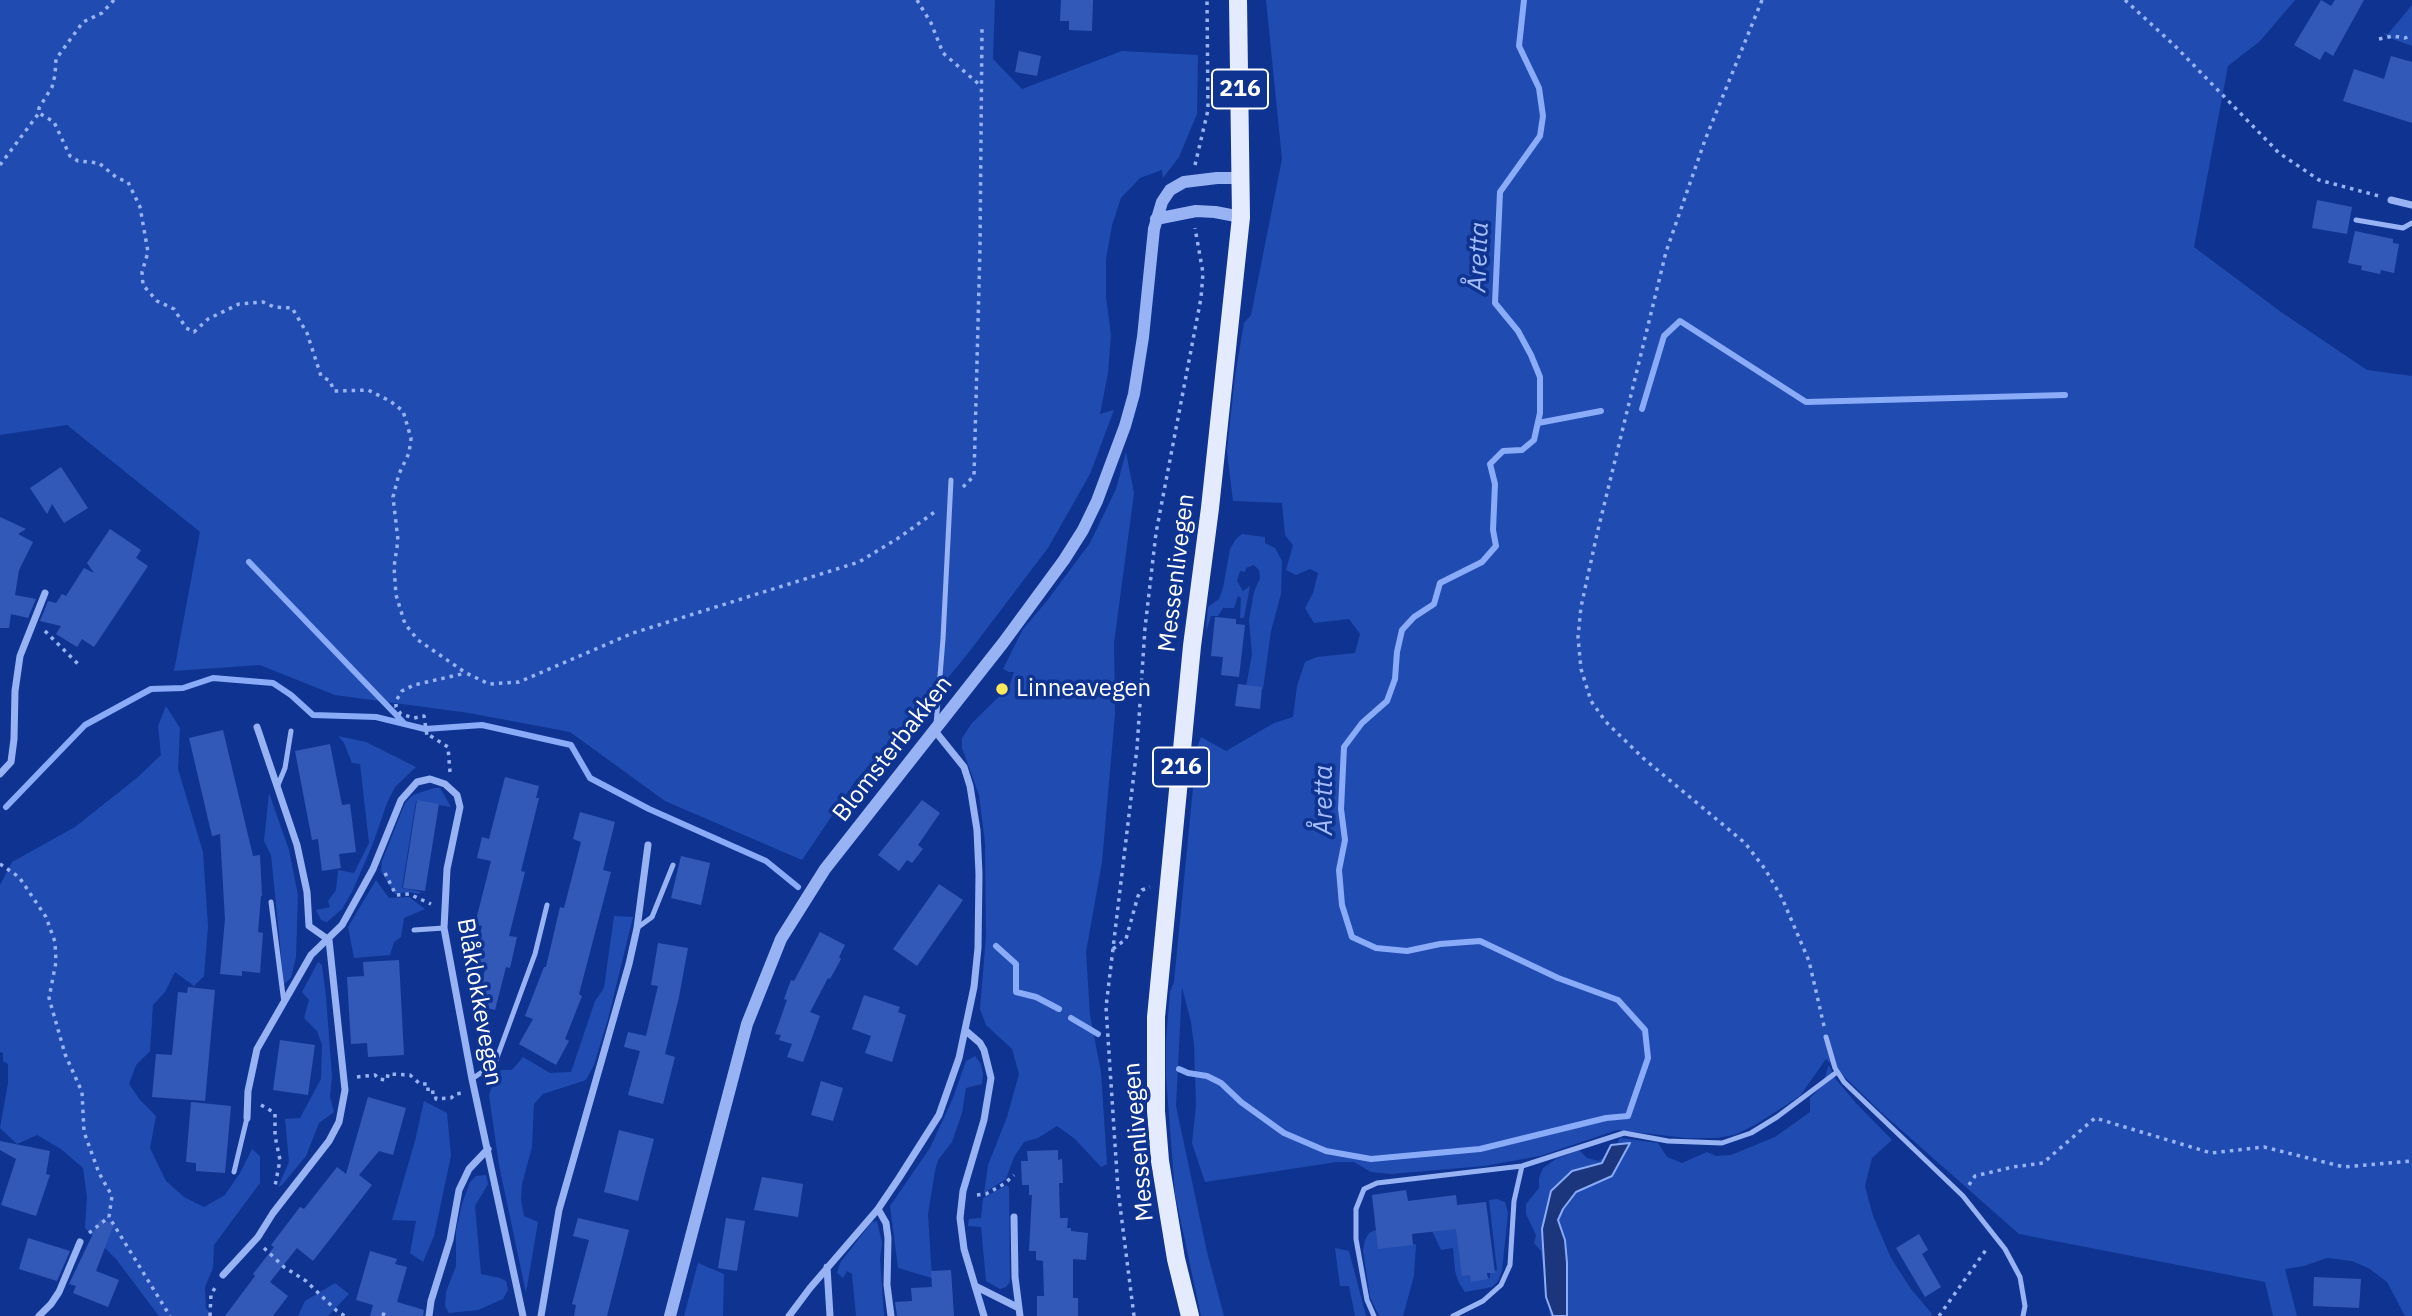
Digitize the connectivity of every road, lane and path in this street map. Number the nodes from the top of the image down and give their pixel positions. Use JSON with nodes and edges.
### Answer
{"nodes":[{"id":1,"x":114,"y":0,"type":"edge"},
{"id":2,"x":917,"y":0,"type":"edge"},
{"id":3,"x":1206,"y":0,"type":"edge"},
{"id":4,"x":1238,"y":0,"type":"edge"},
{"id":5,"x":1762,"y":0,"type":"edge"},
{"id":6,"x":2125,"y":0,"type":"edge"},
{"id":7,"x":982,"y":28,"type":"dead end"},
{"id":8,"x":2412,"y":34,"type":"edge"},
{"id":9,"x":2379,"y":39,"type":"dead end"},
{"id":10,"x":983,"y":87,"type":"junction"},
{"id":11,"x":39,"y":113,"type":"junction"},
{"id":12,"x":0,"y":165,"type":"edge"},
{"id":13,"x":1194,"y":170,"type":"dead end"},
{"id":14,"x":1242,"y":178,"type":"junction"},
{"id":15,"x":2392,"y":200,"type":"joint"},
{"id":16,"x":2412,"y":205,"type":"edge"},
{"id":17,"x":1241,"y":217,"type":"junction"},
{"id":18,"x":1156,"y":219,"type":"junction"},
{"id":19,"x":2357,"y":219,"type":"dead end"},
{"id":20,"x":2412,"y":223,"type":"edge"},
{"id":21,"x":1195,"y":226,"type":"dead end"},
{"id":22,"x":951,"y":480,"type":"dead end"},
{"id":23,"x":950,"y":501,"type":"junction"},
{"id":24,"x":45,"y":593,"type":"dead end"},
{"id":25,"x":35,"y":624,"type":"junction"},
{"id":26,"x":80,"y":666,"type":"dead end"},
{"id":27,"x":466,"y":673,"type":"junction"},
{"id":28,"x":257,"y":727,"type":"dead end"},
{"id":29,"x":935,"y":730,"type":"junction"},
{"id":30,"x":291,"y":731,"type":"dead end"},
{"id":31,"x":0,"y":774,"type":"edge"},
{"id":32,"x":444,"y":784,"type":"junction"},
{"id":33,"x":277,"y":786,"type":"junction"},
{"id":34,"x":648,"y":845,"type":"dead end"},
{"id":35,"x":0,"y":864,"type":"edge"},
{"id":36,"x":673,"y":866,"type":"dead end"},
{"id":37,"x":373,"y":869,"type":"junction"},
{"id":38,"x":1169,"y":888,"type":"junction"},
{"id":39,"x":271,"y":902,"type":"dead end"},
{"id":40,"x":432,"y":905,"type":"dead end"},
{"id":41,"x":547,"y":905,"type":"dead end"},
{"id":42,"x":444,"y":928,"type":"junction"},
{"id":43,"x":637,"y":928,"type":"junction"},
{"id":44,"x":414,"y":930,"type":"dead end"},
{"id":45,"x":329,"y":940,"type":"junction"},
{"id":46,"x":1112,"y":948,"type":"junction"},
{"id":47,"x":284,"y":1003,"type":"junction"},
{"id":48,"x":965,"y":1030,"type":"junction"},
{"id":49,"x":1826,"y":1037,"type":"joint"},
{"id":50,"x":1837,"y":1072,"type":"junction"},
{"id":51,"x":363,"y":1077,"type":"dead end"},
{"id":52,"x":472,"y":1079,"type":"junction"},
{"id":53,"x":248,"y":1091,"type":"junction"},
{"id":54,"x":451,"y":1098,"type":"dead end"},
{"id":55,"x":247,"y":1118,"type":"joint"},
{"id":56,"x":488,"y":1149,"type":"junction"},
{"id":57,"x":2412,"y":1161,"type":"edge"},
{"id":58,"x":1522,"y":1166,"type":"junction"},
{"id":59,"x":234,"y":1172,"type":"dead end"},
{"id":60,"x":1014,"y":1175,"type":"dead end"},
{"id":61,"x":963,"y":1191,"type":"junction"},
{"id":62,"x":1963,"y":1196,"type":"junction"},
{"id":63,"x":878,"y":1209,"type":"junction"},
{"id":64,"x":273,"y":1213,"type":"junction"},
{"id":65,"x":109,"y":1217,"type":"junction"},
{"id":66,"x":1014,"y":1217,"type":"dead end"},
{"id":67,"x":258,"y":1237,"type":"junction"},
{"id":68,"x":1996,"y":1237,"type":"junction"},
{"id":69,"x":80,"y":1242,"type":"joint"},
{"id":70,"x":827,"y":1267,"type":"junction"},
{"id":71,"x":223,"y":1275,"type":"joint"},
{"id":72,"x":975,"y":1286,"type":"junction"},
{"id":73,"x":1017,"y":1307,"type":"junction"},
{"id":74,"x":385,"y":1309,"type":"dead end"},
{"id":75,"x":39,"y":1316,"type":"edge"},
{"id":76,"x":170,"y":1316,"type":"edge"},
{"id":77,"x":210,"y":1316,"type":"edge"},
{"id":78,"x":345,"y":1316,"type":"edge"},
{"id":79,"x":383,"y":1316,"type":"edge"},
{"id":80,"x":429,"y":1316,"type":"edge"},
{"id":81,"x":523,"y":1316,"type":"edge"},
{"id":82,"x":541,"y":1316,"type":"edge"},
{"id":83,"x":670,"y":1316,"type":"edge"},
{"id":84,"x":789,"y":1316,"type":"edge"},
{"id":85,"x":830,"y":1316,"type":"edge"},
{"id":86,"x":891,"y":1316,"type":"edge"},
{"id":87,"x":984,"y":1316,"type":"edge"},
{"id":88,"x":1020,"y":1316,"type":"edge"},
{"id":89,"x":1134,"y":1316,"type":"edge"},
{"id":90,"x":1190,"y":1316,"type":"edge"},
{"id":91,"x":1374,"y":1316,"type":"edge"},
{"id":92,"x":1453,"y":1316,"type":"edge"},
{"id":93,"x":1939,"y":1316,"type":"edge"},
{"id":94,"x":2023,"y":1316,"type":"edge"}],
"edges":[{"from":1,"to":11,"type":"path"},
{"from":2,"to":10,"type":"path"},
{"from":3,"to":13,"type":"path"},
{"from":4,"to":14,"type":"main road","name":"Messenlivegen","number":"216"},
{"from":5,"to":49,"type":"path"},
{"from":6,"to":15,"type":"path"},
{"from":7,"to":10,"type":"path"},
{"from":8,"to":9,"type":"path"},
{"from":10,"to":23,"type":"path"},
{"from":11,"to":12,"type":"path"},
{"from":11,"to":27,"type":"path"},
{"from":14,"to":17,"type":"main road","name":"Messenlivegen","number":"216"},
{"from":14,"to":18,"type":"street","name":"Blomsterbakken"},
{"from":15,"to":16,"type":"street"},
{"from":17,"to":18,"type":"street"},
{"from":17,"to":38,"type":"main road","name":"Messenlivegen","number":"216"},
{"from":18,"to":29,"type":"street","name":"Blomsterbakken"},
{"from":19,"to":20,"type":"lane"},
{"from":21,"to":46,"type":"path"},
{"from":22,"to":23,"type":"lane"},
{"from":23,"to":27,"type":"path"},
{"from":23,"to":29,"type":"lane"},
{"from":24,"to":25,"type":"street"},
{"from":25,"to":26,"type":"path"},
{"from":25,"to":31,"type":"street"},
{"from":27,"to":32,"type":"path"},
{"from":28,"to":33,"type":"street"},
{"from":29,"to":48,"type":"street"},
{"from":29,"to":83,"type":"street","name":"Blomsterbakken"},
{"from":30,"to":33,"type":"lane"},
{"from":32,"to":37,"type":"street"},
{"from":32,"to":42,"type":"street","name":"Blåklokkevegen"},
{"from":33,"to":45,"type":"street"},
{"from":34,"to":43,"type":"street"},
{"from":35,"to":65,"type":"path"},
{"from":36,"to":43,"type":"lane"},
{"from":37,"to":40,"type":"path"},
{"from":37,"to":45,"type":"street"},
{"from":38,"to":46,"type":"path"},
{"from":38,"to":90,"type":"main road","name":"Messenlivegen","number":"216"},
{"from":39,"to":47,"type":"lane"},
{"from":41,"to":52,"type":"lane"},
{"from":42,"to":44,"type":"lane"},
{"from":42,"to":52,"type":"street","name":"Blåklokkevegen"},
{"from":43,"to":82,"type":"street"},
{"from":45,"to":47,"type":"street"},
{"from":45,"to":64,"type":"street"},
{"from":46,"to":89,"type":"path"},
{"from":47,"to":53,"type":"street"},
{"from":48,"to":61,"type":"street"},
{"from":48,"to":63,"type":"street"},
{"from":49,"to":50,"type":"lane"},
{"from":50,"to":58,"type":"lane"},
{"from":50,"to":62,"type":"lane"},
{"from":51,"to":54,"type":"path"},
{"from":52,"to":56,"type":"street","name":"Blåklokkevegen"},
{"from":53,"to":55,"type":"street"},
{"from":53,"to":64,"type":"path"},
{"from":55,"to":59,"type":"lane"},
{"from":56,"to":80,"type":"street"},
{"from":56,"to":81,"type":"street","name":"Blåklokkevegen"},
{"from":57,"to":62,"type":"path"},
{"from":58,"to":91,"type":"lane"},
{"from":58,"to":92,"type":"lane"},
{"from":60,"to":61,"type":"path"},
{"from":61,"to":72,"type":"street"},
{"from":62,"to":68,"type":"lane"},
{"from":63,"to":70,"type":"street"},
{"from":63,"to":86,"type":"street"},
{"from":64,"to":67,"type":"street"},
{"from":65,"to":69,"type":"path"},
{"from":65,"to":76,"type":"path"},
{"from":66,"to":73,"type":"street"},
{"from":67,"to":71,"type":"street"},
{"from":67,"to":78,"type":"path"},
{"from":68,"to":93,"type":"path"},
{"from":68,"to":94,"type":"lane"},
{"from":69,"to":75,"type":"street"},
{"from":70,"to":84,"type":"street"},
{"from":70,"to":85,"type":"street"},
{"from":71,"to":77,"type":"path"},
{"from":72,"to":73,"type":"street"},
{"from":72,"to":87,"type":"street"},
{"from":73,"to":88,"type":"street"},
{"from":74,"to":79,"type":"path"}]}
